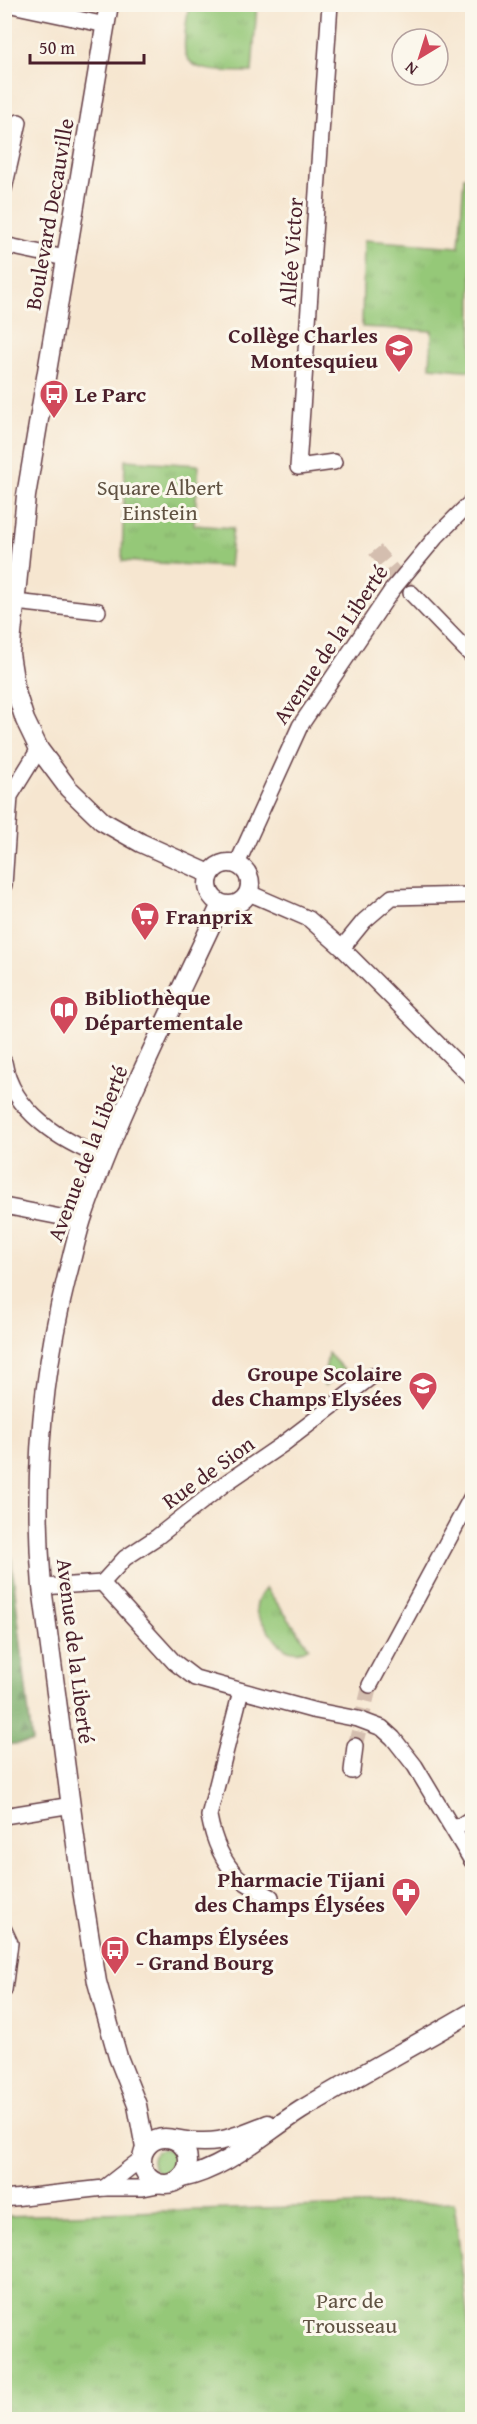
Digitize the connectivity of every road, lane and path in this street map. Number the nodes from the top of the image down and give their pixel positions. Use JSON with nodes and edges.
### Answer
{"nodes":[{"id":1,"x":7,"y":4,"type":"edge"},
{"id":2,"x":109,"y":4,"type":"edge"},
{"id":3,"x":330,"y":4,"type":"edge"},
{"id":4,"x":106,"y":25,"type":"junction"},
{"id":5,"x":19,"y":122,"type":"dead end"},
{"id":6,"x":4,"y":189,"type":"edge"},
{"id":7,"x":4,"y":245,"type":"edge"},
{"id":8,"x":65,"y":258,"type":"junction"},
{"id":9,"x":334,"y":462,"type":"dead end"},
{"id":10,"x":472,"y":501,"type":"edge"},
{"id":11,"x":411,"y":593,"type":"tunnel mouth"},
{"id":12,"x":15,"y":602,"type":"junction"},
{"id":13,"x":98,"y":611,"type":"dead end"},
{"id":14,"x":472,"y":656,"type":"edge"},
{"id":15,"x":39,"y":749,"type":"junction"},
{"id":16,"x":8,"y":795,"type":"edge"},
{"id":17,"x":237,"y":864,"type":"junction"},
{"id":18,"x":210,"y":874,"type":"junction"},
{"id":19,"x":4,"y":885,"type":"edge"},
{"id":20,"x":249,"y":893,"type":"junction"},
{"id":21,"x":472,"y":895,"type":"edge"},
{"id":22,"x":221,"y":904,"type":"junction"},
{"id":23,"x":342,"y":948,"type":"junction"},
{"id":24,"x":4,"y":1062,"type":"edge"},
{"id":25,"x":472,"y":1078,"type":"edge"},
{"id":26,"x":105,"y":1158,"type":"junction"},
{"id":27,"x":4,"y":1206,"type":"edge"},
{"id":28,"x":81,"y":1221,"type":"junction"},
{"id":29,"x":372,"y":1377,"type":"dead end"},
{"id":30,"x":472,"y":1496,"type":"edge"},
{"id":31,"x":102,"y":1583,"type":"junction"},
{"id":32,"x":42,"y":1587,"type":"junction"},
{"id":33,"x":370,"y":1685,"type":"tunnel mouth"},
{"id":34,"x":241,"y":1690,"type":"junction"},
{"id":35,"x":355,"y":1746,"type":"tunnel mouth"},
{"id":36,"x":352,"y":1771,"type":"dead end"},
{"id":37,"x":72,"y":1805,"type":"junction"},
{"id":38,"x":4,"y":1816,"type":"edge"},
{"id":39,"x":472,"y":1818,"type":"edge"},
{"id":40,"x":455,"y":1828,"type":"junction"},
{"id":41,"x":472,"y":1861,"type":"edge"},
{"id":42,"x":271,"y":1898,"type":"dead end"},
{"id":43,"x":4,"y":1930,"type":"edge"},
{"id":44,"x":4,"y":1990,"type":"edge"},
{"id":45,"x":472,"y":2012,"type":"edge"},
{"id":46,"x":137,"y":2105,"type":"junction"},
{"id":47,"x":301,"y":2111,"type":"junction"},
{"id":48,"x":172,"y":2138,"type":"junction"},
{"id":49,"x":143,"y":2154,"type":"junction"},
{"id":50,"x":182,"y":2178,"type":"junction"},
{"id":51,"x":163,"y":2184,"type":"junction"},
{"id":52,"x":104,"y":2188,"type":"junction"},
{"id":53,"x":4,"y":2199,"type":"edge"}],
"edges":[{"from":1,"to":4,"type":"street"},
{"from":2,"to":4,"type":"street","name":"Boulevard Decauville"},
{"from":3,"to":9,"type":"street","name":"Allée Victor"},
{"from":4,"to":8,"type":"street","name":"Boulevard Decauville"},
{"from":5,"to":6,"type":"street"},
{"from":7,"to":8,"type":"street"},
{"from":8,"to":12,"type":"street","name":"Boulevard Decauville"},
{"from":10,"to":17,"type":"street","name":"Avenue de la Liberté"},
{"from":11,"to":14,"type":"street"},
{"from":12,"to":13,"type":"street"},
{"from":12,"to":15,"type":"street","name":"Boulevard Decauville"},
{"from":15,"to":16,"type":"street"},
{"from":15,"to":18,"type":"street","name":"Boulevard Decauville"},
{"from":16,"to":19,"type":"street"},
{"from":17,"to":18,"type":"street"},
{"from":17,"to":20,"type":"street"},
{"from":18,"to":22,"type":"street"},
{"from":20,"to":22,"type":"street"},
{"from":20,"to":23,"type":"street"},
{"from":21,"to":23,"type":"street"},
{"from":22,"to":26,"type":"street","name":"Avenue de la Liberté"},
{"from":23,"to":25,"type":"street"},
{"from":24,"to":26,"type":"street"},
{"from":26,"to":28,"type":"street","name":"Avenue de la Liberté"},
{"from":27,"to":28,"type":"street"},
{"from":28,"to":32,"type":"street","name":"Avenue de la Liberté"},
{"from":29,"to":31,"type":"street","name":"Rue de Sion"},
{"from":30,"to":33,"type":"street"},
{"from":31,"to":32,"type":"street"},
{"from":31,"to":34,"type":"street"},
{"from":32,"to":37,"type":"street","name":"Avenue de la Liberté"},
{"from":34,"to":40,"type":"street"},
{"from":34,"to":42,"type":"street"},
{"from":35,"to":36,"type":"street"},
{"from":37,"to":38,"type":"street"},
{"from":37,"to":46,"type":"street","name":"Avenue de la Liberté"},
{"from":39,"to":40,"type":"street"},
{"from":40,"to":41,"type":"street"},
{"from":43,"to":44,"type":"street"},
{"from":45,"to":47,"type":"street"},
{"from":46,"to":48,"type":"street","name":"Avenue de la Liberté"},
{"from":46,"to":49,"type":"street","name":"Avenue de la Liberté"},
{"from":47,"to":48,"type":"street"},
{"from":47,"to":50,"type":"street"},
{"from":48,"to":49,"type":"street"},
{"from":48,"to":50,"type":"street"},
{"from":49,"to":51,"type":"street"},
{"from":49,"to":52,"type":"street"},
{"from":50,"to":51,"type":"street"},
{"from":51,"to":52,"type":"street"},
{"from":52,"to":53,"type":"street"}]}
